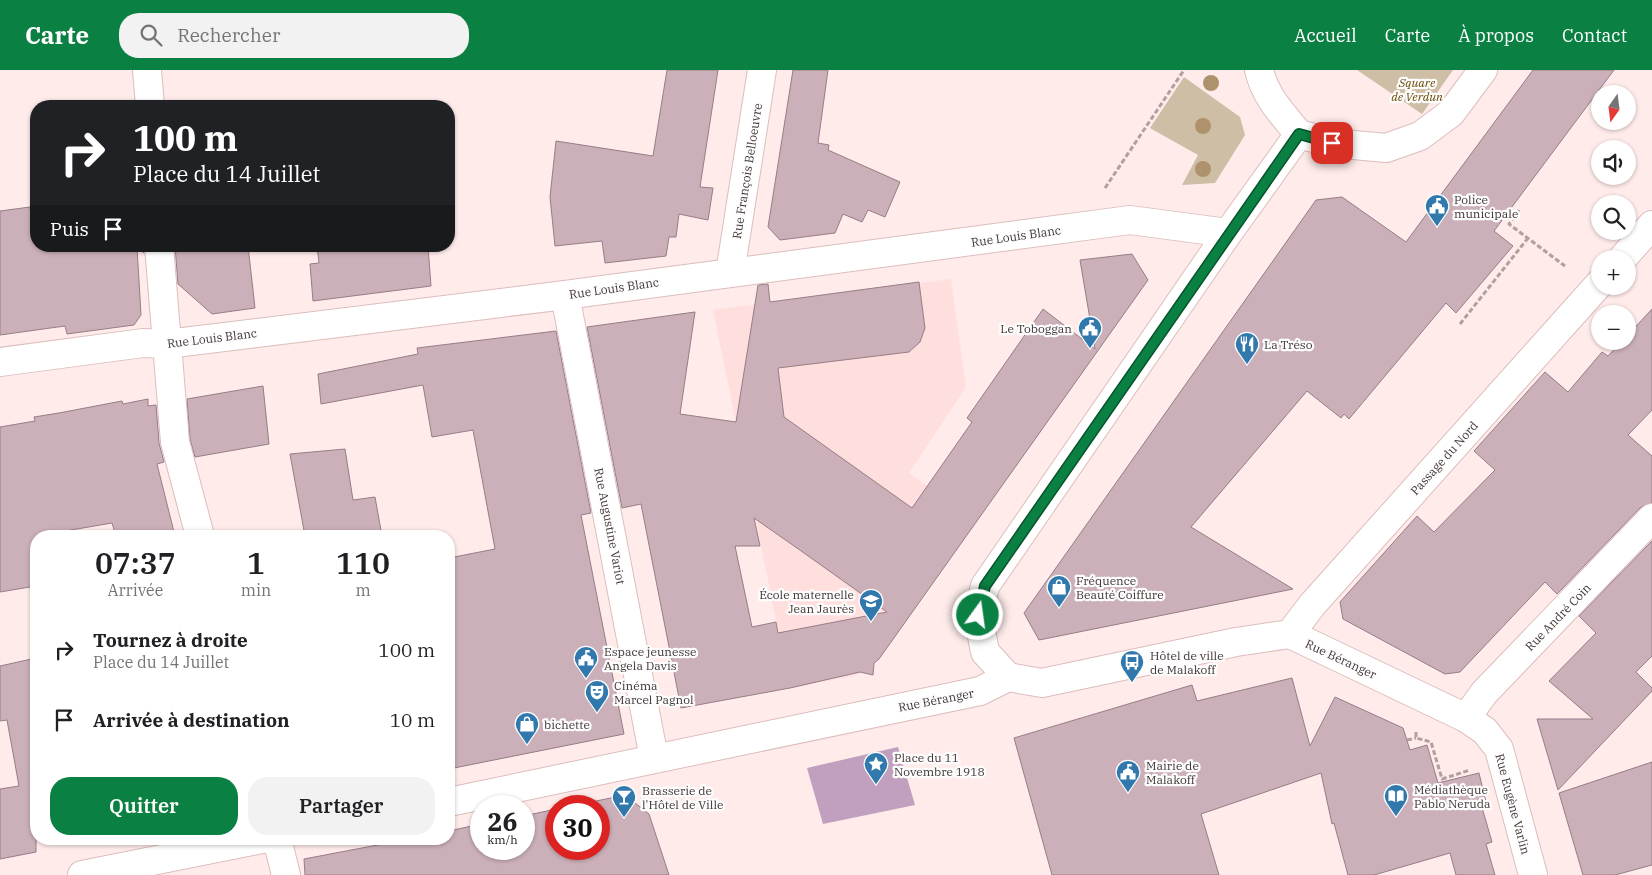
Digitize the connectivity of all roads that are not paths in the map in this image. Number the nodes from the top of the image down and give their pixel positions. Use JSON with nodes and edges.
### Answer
{"nodes":[{"id":1,"x":147,"y":70,"type":"edge"},
{"id":2,"x":762,"y":70,"type":"edge"},
{"id":3,"x":1259,"y":70,"type":"edge"},
{"id":4,"x":1483,"y":70,"type":"edge"},
{"id":5,"x":150,"y":100,"type":"edge"},
{"id":6,"x":1299,"y":134,"type":"junction"},
{"id":7,"x":1652,"y":225,"type":"edge"},
{"id":8,"x":1228,"y":233,"type":"junction"},
{"id":9,"x":1630,"y":250,"type":"edge"},
{"id":10,"x":159,"y":252,"type":"edge"},
{"id":11,"x":730,"y":273,"type":"junction"},
{"id":12,"x":1591,"y":294,"type":"edge"},
{"id":13,"x":565,"y":295,"type":"junction"},
{"id":14,"x":167,"y":344,"type":"junction"},
{"id":15,"x":0,"y":362,"type":"edge"},
{"id":16,"x":1652,"y":518,"type":"edge"},
{"id":17,"x":198,"y":530,"type":"edge"},
{"id":18,"x":1290,"y":634,"type":"junction"},
{"id":19,"x":1008,"y":677,"type":"junction"},
{"id":20,"x":1466,"y":718,"type":"junction"},
{"id":21,"x":654,"y":758,"type":"junction"},
{"id":22,"x":455,"y":801,"type":"edge"},
{"id":23,"x":232,"y":845,"type":"edge"},
{"id":24,"x":278,"y":845,"type":"edge"},
{"id":25,"x":82,"y":875,"type":"edge"},
{"id":26,"x":286,"y":875,"type":"edge"},
{"id":27,"x":1533,"y":875,"type":"edge"}],
"edges":[{"from":1,"to":5,"type":"street"},
{"from":2,"to":11,"type":"street","name":"Rue François Belloeuvre"},
{"from":3,"to":6,"type":"street"},
{"from":4,"to":6,"type":"street"},
{"from":6,"to":8,"type":"street"},
{"from":7,"to":9,"type":"street"},
{"from":8,"to":11,"type":"street","name":"Rue Louis Blanc"},
{"from":8,"to":19,"type":"street"},
{"from":10,"to":14,"type":"street"},
{"from":11,"to":13,"type":"street","name":"Rue Louis Blanc"},
{"from":12,"to":18,"type":"street","name":"Passage du Nord"},
{"from":13,"to":14,"type":"street","name":"Rue Louis Blanc"},
{"from":13,"to":21,"type":"street","name":"Rue Augustine Variot"},
{"from":14,"to":15,"type":"street","name":"Rue Louis Blanc"},
{"from":14,"to":17,"type":"street"},
{"from":16,"to":20,"type":"street","name":"Rue André Coin"},
{"from":18,"to":19,"type":"street","name":"Rue Béranger"},
{"from":18,"to":20,"type":"street","name":"Rue Béranger"},
{"from":19,"to":21,"type":"street","name":"Rue Béranger"},
{"from":20,"to":27,"type":"street","name":"Rue Eugène Varlin"},
{"from":21,"to":22,"type":"street","name":"Rue Béranger"},
{"from":23,"to":25,"type":"street"},
{"from":24,"to":26,"type":"street"}]}
